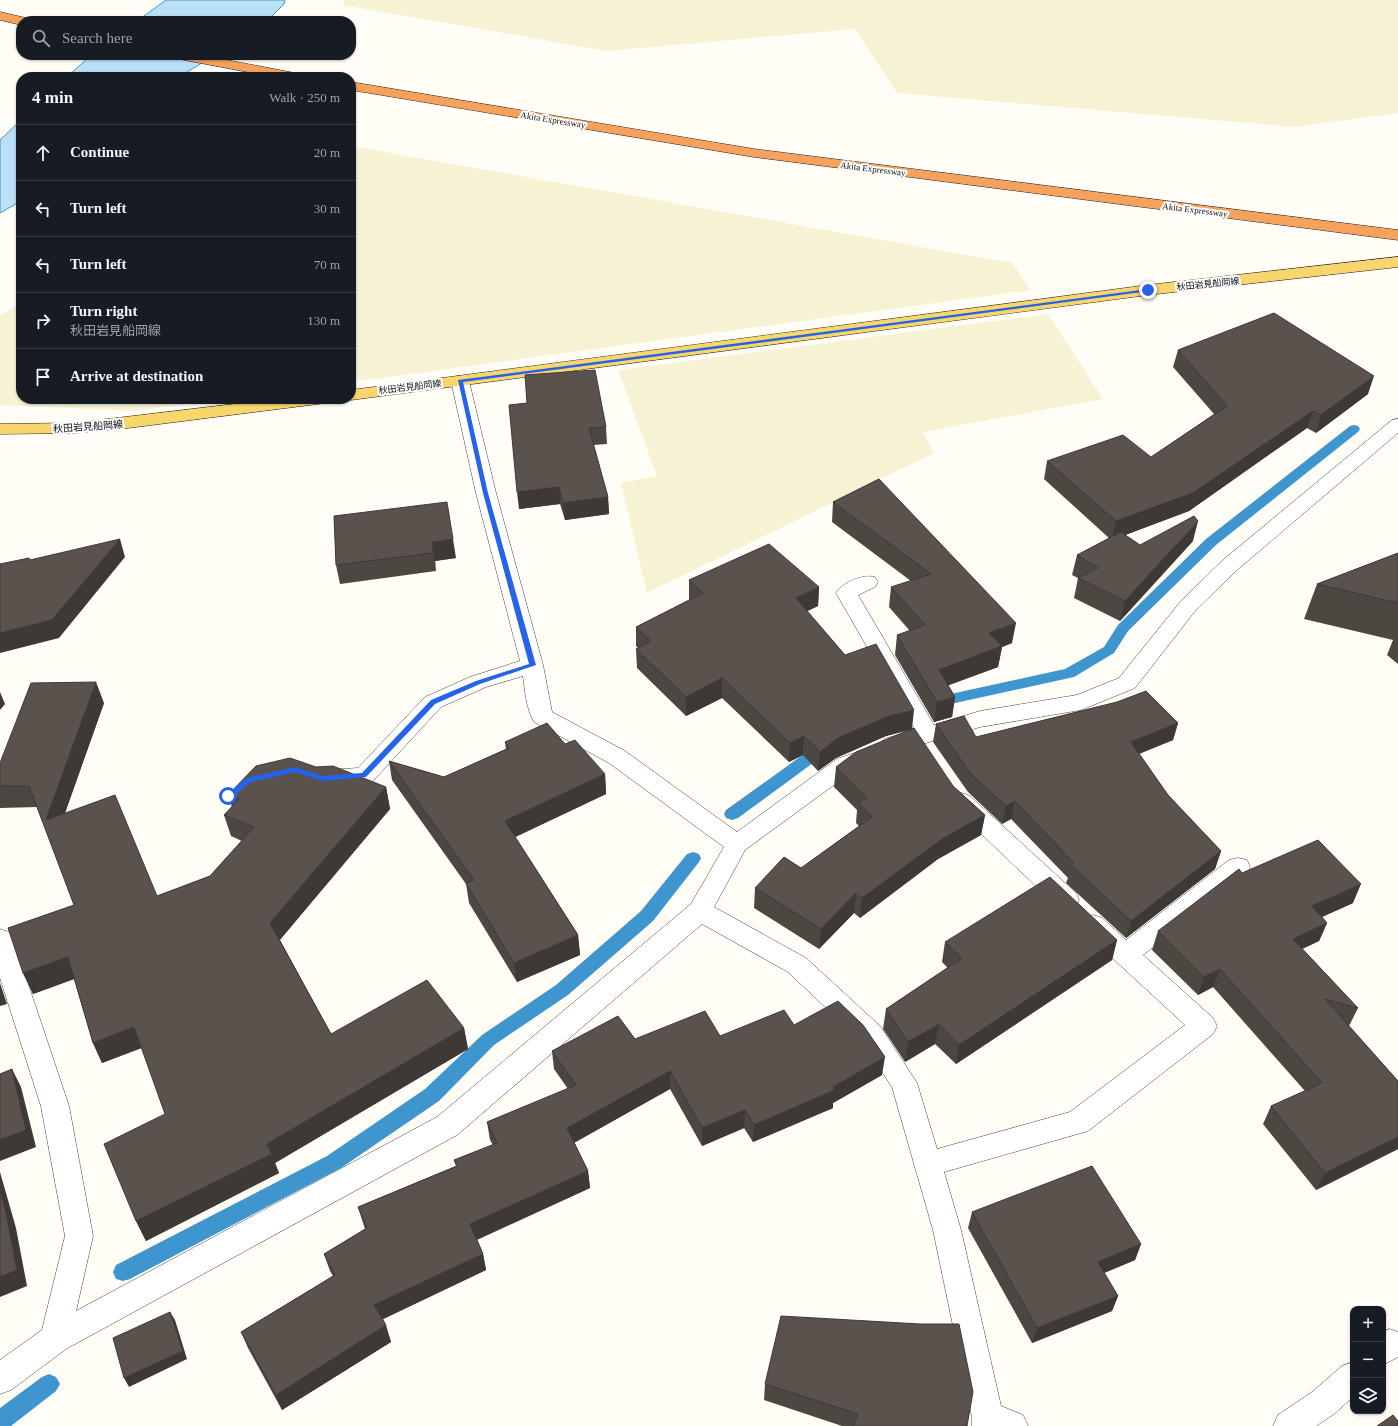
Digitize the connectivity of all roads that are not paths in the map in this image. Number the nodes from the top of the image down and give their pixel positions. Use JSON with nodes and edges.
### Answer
{"nodes":[{"id":1,"x":0,"y":16,"type":"edge"},
{"id":2,"x":16,"y":21,"type":"edge"},
{"id":3,"x":205,"y":60,"type":"edge"},
{"id":4,"x":269,"y":72,"type":"edge"},
{"id":5,"x":356,"y":87,"type":"edge"},
{"id":6,"x":1398,"y":235,"type":"edge"},
{"id":7,"x":1398,"y":262,"type":"edge"},
{"id":8,"x":460,"y":381,"type":"junction"},
{"id":9,"x":356,"y":394,"type":"edge"},
{"id":10,"x":278,"y":404,"type":"edge"},
{"id":11,"x":1398,"y":424,"type":"edge"},
{"id":12,"x":0,"y":429,"type":"edge"},
{"id":13,"x":1388,"y":443,"type":"edge"},
{"id":14,"x":868,"y":582,"type":"dead end"},
{"id":15,"x":532,"y":665,"type":"junction"},
{"id":16,"x":925,"y":742,"type":"junction"},
{"id":17,"x":308,"y":774,"type":"edge"},
{"id":18,"x":951,"y":787,"type":"edge"},
{"id":19,"x":737,"y":844,"type":"junction"},
{"id":20,"x":1238,"y":867,"type":"dead end"},
{"id":21,"x":700,"y":911,"type":"junction"},
{"id":22,"x":0,"y":942,"type":"edge"},
{"id":23,"x":1125,"y":954,"type":"junction"},
{"id":24,"x":928,"y":1164,"type":"junction"},
{"id":25,"x":55,"y":1339,"type":"junction"},
{"id":26,"x":1352,"y":1378,"type":"edge"},
{"id":27,"x":0,"y":1379,"type":"edge"},
{"id":28,"x":996,"y":1423,"type":"edge"},
{"id":29,"x":1289,"y":1426,"type":"edge"}],
"edges":[{"from":1,"to":2,"type":"highway"},
{"from":3,"to":4,"type":"highway"},
{"from":5,"to":6,"type":"highway","name":"Akita Expressway"},
{"from":7,"to":8,"type":"main road","name":"秋田岩見船岡線"},
{"from":8,"to":9,"type":"main road","name":"秋田岩見船岡線"},
{"from":8,"to":15,"type":"street"},
{"from":10,"to":12,"type":"main road","name":"秋田岩見船岡線"},
{"from":11,"to":13,"type":"street"},
{"from":13,"to":16,"type":"street"},
{"from":14,"to":16,"type":"street"},
{"from":15,"to":17,"type":"street"},
{"from":15,"to":19,"type":"street"},
{"from":16,"to":19,"type":"street"},
{"from":18,"to":23,"type":"street"},
{"from":19,"to":21,"type":"street"},
{"from":20,"to":23,"type":"street"},
{"from":21,"to":24,"type":"street"},
{"from":21,"to":25,"type":"street"},
{"from":22,"to":25,"type":"street"},
{"from":23,"to":24,"type":"street"},
{"from":24,"to":28,"type":"street"},
{"from":25,"to":27,"type":"street"},
{"from":26,"to":29,"type":"street"}]}
